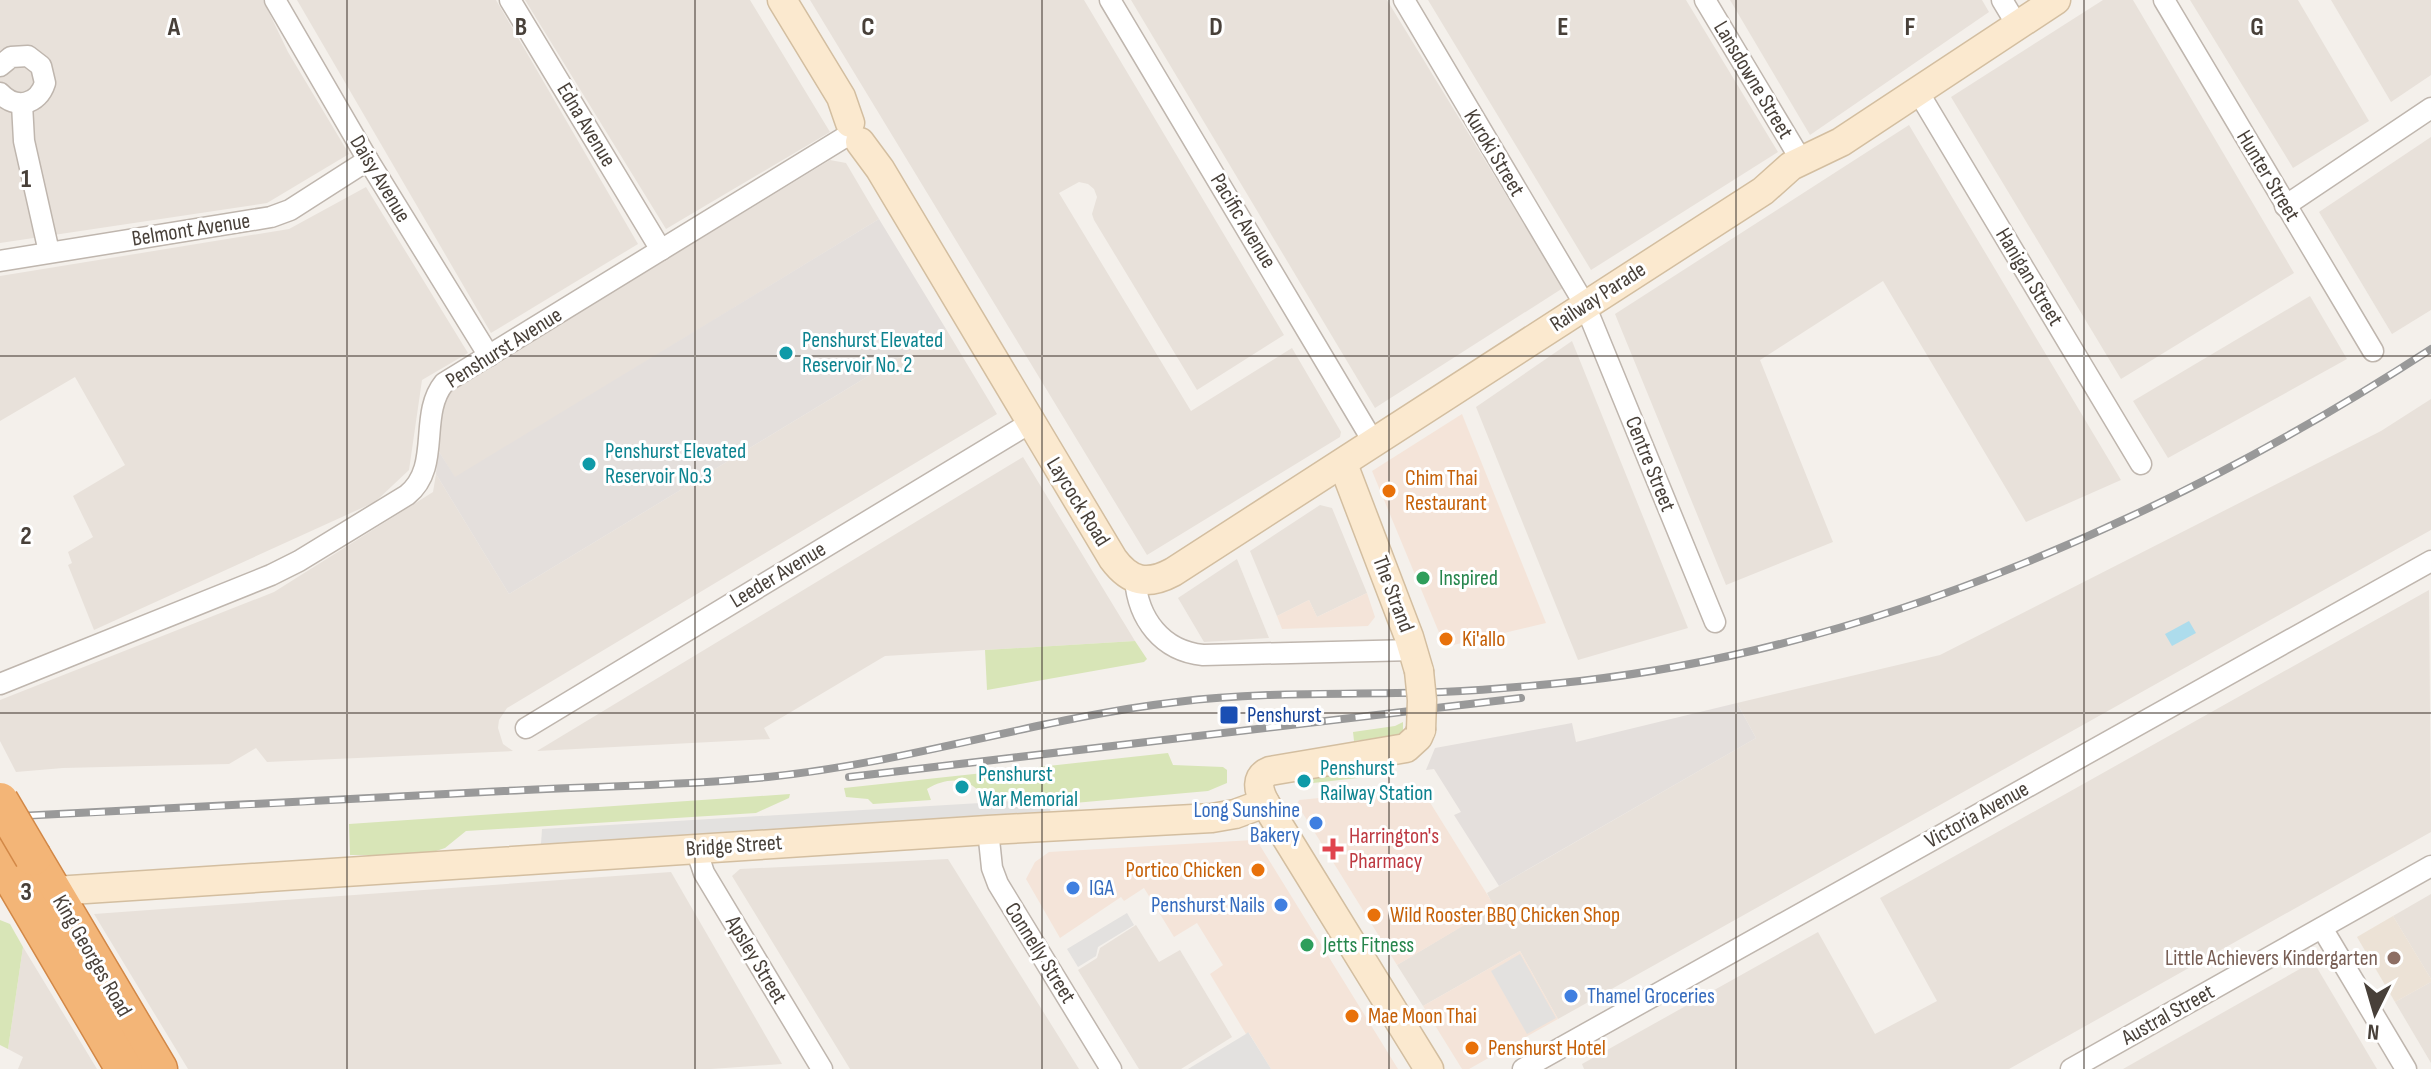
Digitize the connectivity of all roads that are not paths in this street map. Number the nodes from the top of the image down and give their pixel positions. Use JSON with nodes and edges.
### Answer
{"nodes":[{"id":1,"x":275,"y":0,"type":"edge"},
{"id":2,"x":510,"y":0,"type":"edge"},
{"id":3,"x":782,"y":0,"type":"edge"},
{"id":4,"x":1110,"y":0,"type":"edge"},
{"id":5,"x":1404,"y":0,"type":"edge"},
{"id":6,"x":1705,"y":0,"type":"edge"},
{"id":7,"x":2002,"y":0,"type":"edge"},
{"id":8,"x":2056,"y":0,"type":"edge"},
{"id":9,"x":2164,"y":0,"type":"edge"},
{"id":10,"x":2017,"y":25,"type":"junction"},
{"id":11,"x":0,"y":66,"type":"edge"},
{"id":12,"x":1917,"y":90,"type":"junction"},
{"id":13,"x":0,"y":93,"type":"edge"},
{"id":14,"x":22,"y":104,"type":"junction"},
{"id":15,"x":2431,"y":108,"type":"edge"},
{"id":16,"x":852,"y":134,"type":"junction"},
{"id":17,"x":368,"y":160,"type":"junction"},
{"id":18,"x":1801,"y":160,"type":"junction"},
{"id":19,"x":2285,"y":206,"type":"junction"},
{"id":20,"x":661,"y":250,"type":"junction"},
{"id":21,"x":49,"y":252,"type":"junction"},
{"id":22,"x":0,"y":261,"type":"edge"},
{"id":23,"x":1585,"y":305,"type":"junction"},
{"id":24,"x":2373,"y":351,"type":"dead end"},
{"id":25,"x":489,"y":356,"type":"junction"},
{"id":26,"x":1030,"y":423,"type":"junction"},
{"id":27,"x":1374,"y":443,"type":"junction"},
{"id":28,"x":1343,"y":464,"type":"junction"},
{"id":29,"x":2141,"y":464,"type":"dead end"},
{"id":30,"x":2431,"y":561,"type":"edge"},
{"id":31,"x":1135,"y":579,"type":"junction"},
{"id":32,"x":1715,"y":622,"type":"dead end"},
{"id":33,"x":1416,"y":661,"type":"junction"},
{"id":34,"x":0,"y":684,"type":"edge"},
{"id":35,"x":526,"y":728,"type":"dead end"},
{"id":36,"x":0,"y":801,"type":"edge"},
{"id":37,"x":1265,"y":803,"type":"junction"},
{"id":38,"x":988,"y":830,"type":"junction"},
{"id":39,"x":696,"y":849,"type":"junction"},
{"id":40,"x":17,"y":858,"type":"edge"},
{"id":41,"x":2431,"y":866,"type":"edge"},
{"id":42,"x":55,"y":891,"type":"junction"},
{"id":43,"x":10,"y":893,"type":"edge"},
{"id":44,"x":2322,"y":928,"type":"junction"},
{"id":45,"x":124,"y":1069,"type":"edge"},
{"id":46,"x":159,"y":1069,"type":"edge"},
{"id":47,"x":822,"y":1069,"type":"edge"},
{"id":48,"x":1111,"y":1069,"type":"edge"},
{"id":49,"x":1429,"y":1069,"type":"edge"},
{"id":50,"x":1523,"y":1069,"type":"edge"},
{"id":51,"x":2071,"y":1069,"type":"edge"},
{"id":52,"x":2406,"y":1069,"type":"edge"}],
"edges":[{"from":1,"to":17,"type":"street","name":"Daisy Avenue"},
{"from":2,"to":20,"type":"street","name":"Edna Avenue"},
{"from":3,"to":16,"type":"street","name":"Laycock Road"},
{"from":4,"to":27,"type":"street","name":"Pacific Avenue"},
{"from":5,"to":23,"type":"street","name":"Kuroki Street"},
{"from":6,"to":18,"type":"street","name":"Lansdowne Street"},
{"from":7,"to":10,"type":"street"},
{"from":8,"to":10,"type":"street","name":"Railway Parade"},
{"from":9,"to":19,"type":"street","name":"Hunter Street"},
{"from":10,"to":12,"type":"street","name":"Railway Parade"},
{"from":11,"to":14,"type":"street"},
{"from":12,"to":18,"type":"street","name":"Railway Parade"},
{"from":12,"to":29,"type":"street","name":"Hanigan Street"},
{"from":13,"to":14,"type":"street"},
{"from":14,"to":21,"type":"street"},
{"from":15,"to":19,"type":"street"},
{"from":16,"to":20,"type":"street","name":"Penshurst Avenue"},
{"from":16,"to":26,"type":"street","name":"Laycock Road"},
{"from":17,"to":21,"type":"street","name":"Belmont Avenue"},
{"from":17,"to":25,"type":"street","name":"Daisy Avenue"},
{"from":18,"to":23,"type":"street","name":"Railway Parade"},
{"from":19,"to":24,"type":"street","name":"Hunter Street"},
{"from":20,"to":25,"type":"street","name":"Penshurst Avenue"},
{"from":21,"to":22,"type":"street","name":"Belmont Avenue"},
{"from":23,"to":27,"type":"street","name":"Railway Parade"},
{"from":23,"to":32,"type":"street","name":"Centre Street"},
{"from":25,"to":34,"type":"street","name":"Penshurst Avenue"},
{"from":26,"to":31,"type":"street","name":"Laycock Road"},
{"from":26,"to":35,"type":"street","name":"Leeder Avenue"},
{"from":27,"to":28,"type":"street","name":"Railway Parade"},
{"from":28,"to":31,"type":"street","name":"Railway Parade"},
{"from":28,"to":33,"type":"street","name":"The Strand"},
{"from":30,"to":50,"type":"street","name":"Victoria Avenue"},
{"from":31,"to":33,"type":"street","name":"Laycock Road"},
{"from":33,"to":37,"type":"street","name":"The Strand","bridge":true},
{"from":36,"to":40,"type":"highway","name":"King Georges Road","bridge":true},
{"from":37,"to":38,"type":"street","name":"Bridge Street"},
{"from":37,"to":49,"type":"street"},
{"from":38,"to":39,"type":"street","name":"Bridge Street"},
{"from":38,"to":48,"type":"street","name":"Connelly Street"},
{"from":39,"to":42,"type":"street","name":"Bridge Street"},
{"from":39,"to":47,"type":"street","name":"Apsley Street"},
{"from":40,"to":42,"type":"highway","name":"King Georges Road"},
{"from":40,"to":43,"type":"highway","name":"King Georges Road"},
{"from":41,"to":44,"type":"street","name":"Austral Street"},
{"from":42,"to":43,"type":"highway","name":"Bridge Street"},
{"from":42,"to":46,"type":"highway","name":"King Georges Road"},
{"from":43,"to":45,"type":"highway","name":"King Georges Road"},
{"from":44,"to":51,"type":"street","name":"Austral Street"},
{"from":44,"to":52,"type":"street"}]}
